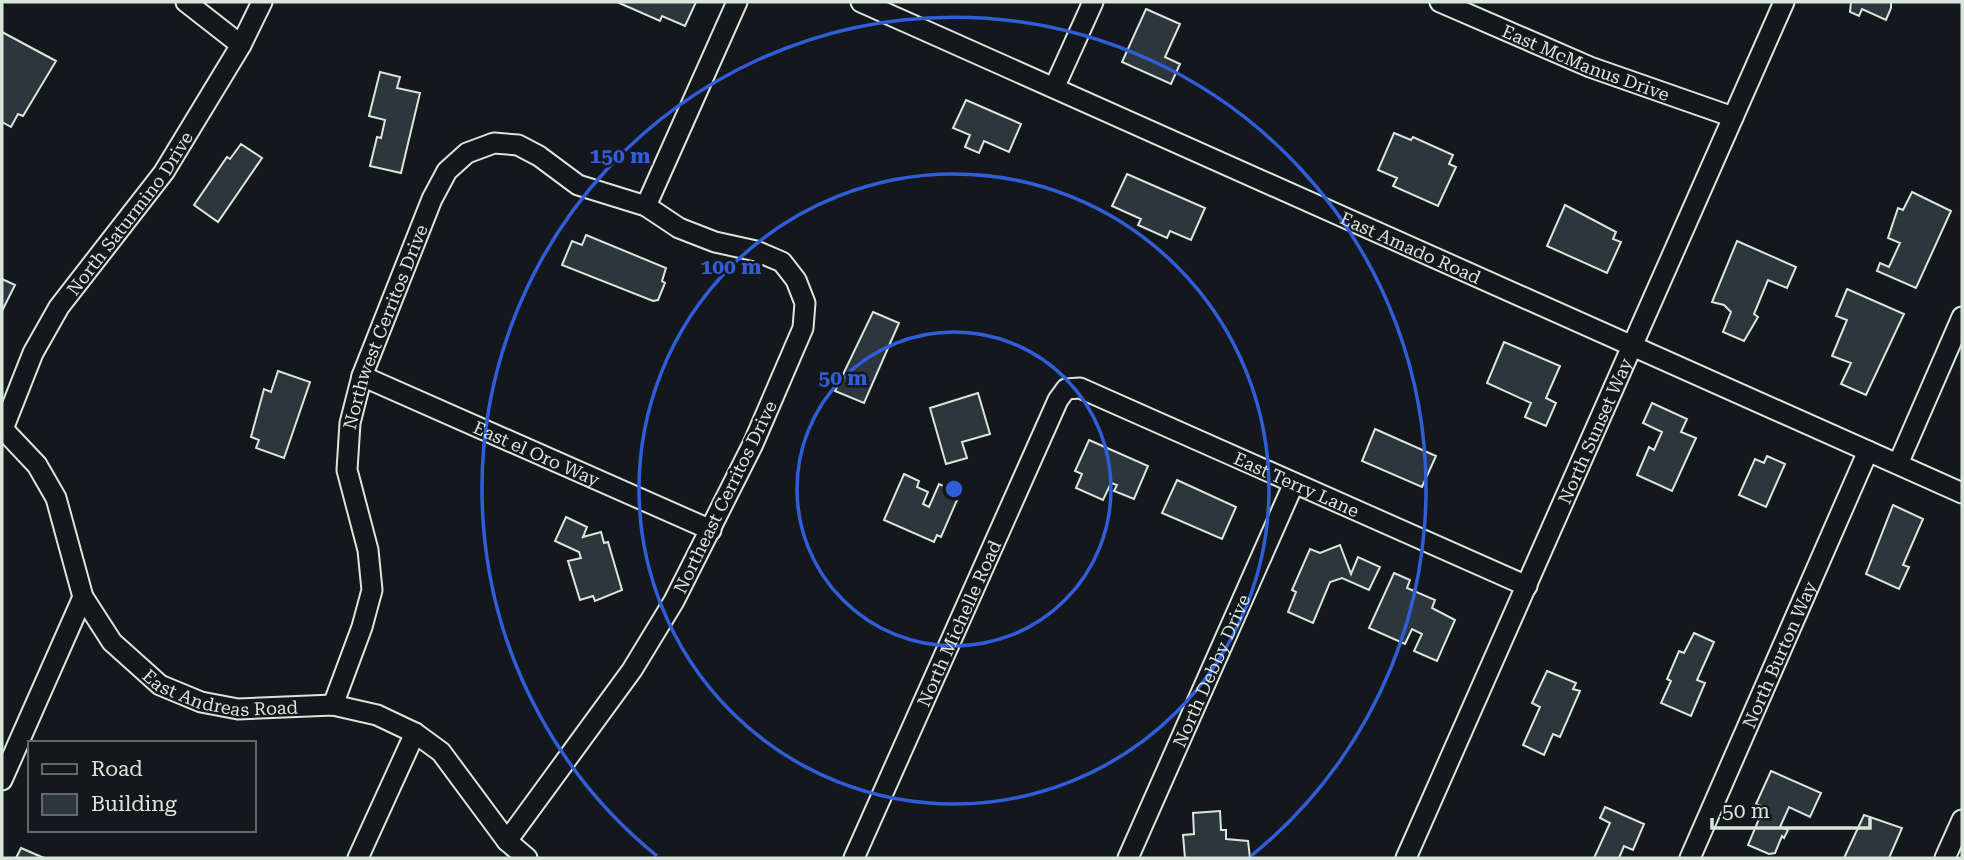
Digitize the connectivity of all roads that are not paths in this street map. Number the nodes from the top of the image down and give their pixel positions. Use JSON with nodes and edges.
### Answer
{"nodes":[{"id":1,"x":186,"y":2,"type":"edge"},
{"id":2,"x":262,"y":2,"type":"edge"},
{"id":3,"x":737,"y":2,"type":"edge"},
{"id":4,"x":861,"y":2,"type":"edge"},
{"id":5,"x":1093,"y":2,"type":"edge"},
{"id":6,"x":1440,"y":2,"type":"edge"},
{"id":7,"x":1784,"y":2,"type":"edge"},
{"id":8,"x":241,"y":45,"type":"junction"},
{"id":9,"x":1055,"y":86,"type":"junction"},
{"id":10,"x":1733,"y":117,"type":"junction"},
{"id":11,"x":646,"y":206,"type":"junction"},
{"id":12,"x":1962,"y":317,"type":"edge"},
{"id":13,"x":1633,"y":348,"type":"junction"},
{"id":14,"x":362,"y":376,"type":"junction"},
{"id":15,"x":1066,"y":389,"type":"joint"},
{"id":16,"x":3,"y":428,"type":"edge"},
{"id":17,"x":1868,"y":451,"type":"junction"},
{"id":18,"x":1898,"y":464,"type":"junction"},
{"id":19,"x":1294,"y":483,"type":"junction"},
{"id":20,"x":1962,"y":493,"type":"edge"},
{"id":21,"x":711,"y":530,"type":"junction"},
{"id":22,"x":1527,"y":586,"type":"junction"},
{"id":23,"x":83,"y":597,"type":"junction"},
{"id":24,"x":333,"y":705,"type":"junction"},
{"id":25,"x":415,"y":733,"type":"junction"},
{"id":26,"x":2,"y":780,"type":"edge"},
{"id":27,"x":1962,"y":820,"type":"edge"},
{"id":28,"x":507,"y":841,"type":"junction"},
{"id":29,"x":358,"y":858,"type":"edge"},
{"id":30,"x":527,"y":858,"type":"edge"},
{"id":31,"x":854,"y":858,"type":"edge"},
{"id":32,"x":1128,"y":858,"type":"edge"},
{"id":33,"x":1406,"y":858,"type":"edge"},
{"id":34,"x":1690,"y":858,"type":"edge"},
{"id":35,"x":1945,"y":858,"type":"edge"}],
"edges":[{"from":1,"to":8,"type":"street"},
{"from":2,"to":8,"type":"street","name":"North Saturmino Drive"},
{"from":3,"to":11,"type":"street"},
{"from":4,"to":9,"type":"street","name":"East Amado Road"},
{"from":5,"to":9,"type":"street"},
{"from":6,"to":10,"type":"street","name":"East McManus Drive"},
{"from":7,"to":10,"type":"street","name":"North Sunset Way"},
{"from":8,"to":16,"type":"street","name":"North Saturmino Drive"},
{"from":9,"to":13,"type":"street","name":"East Amado Road"},
{"from":10,"to":13,"type":"street","name":"North Sunset Way"},
{"from":11,"to":14,"type":"street","name":"Northwest Cerritos Drive"},
{"from":11,"to":21,"type":"street","name":"Northeast Cerritos Drive"},
{"from":12,"to":18,"type":"street"},
{"from":13,"to":17,"type":"street","name":"East Amado Road"},
{"from":13,"to":22,"type":"street","name":"North Sunset Way"},
{"from":14,"to":21,"type":"street","name":"East el Oro Way"},
{"from":14,"to":24,"type":"street","name":"Northwest Cerritos Drive"},
{"from":15,"to":19,"type":"street","name":"East Terry Lane"},
{"from":15,"to":31,"type":"street","name":"North Michelle Road"},
{"from":16,"to":23,"type":"street","name":"East Andreas Road"},
{"from":17,"to":18,"type":"street","name":"East Amado Road"},
{"from":17,"to":34,"type":"street","name":"North Burton Way"},
{"from":18,"to":20,"type":"street","name":"East Amado Road"},
{"from":19,"to":22,"type":"street","name":"East Terry Lane"},
{"from":19,"to":32,"type":"street","name":"North Debby Drive"},
{"from":21,"to":28,"type":"street","name":"Northeast Cerritos Drive"},
{"from":22,"to":33,"type":"street","name":"North Sunset Way"},
{"from":23,"to":24,"type":"street","name":"East Andreas Road"},
{"from":23,"to":26,"type":"street"},
{"from":24,"to":25,"type":"street","name":"East Andreas Road"},
{"from":25,"to":28,"type":"street","name":"East Andreas Road"},
{"from":25,"to":29,"type":"street"},
{"from":27,"to":35,"type":"street"},
{"from":28,"to":30,"type":"street","name":"East Andreas Road"}]}
